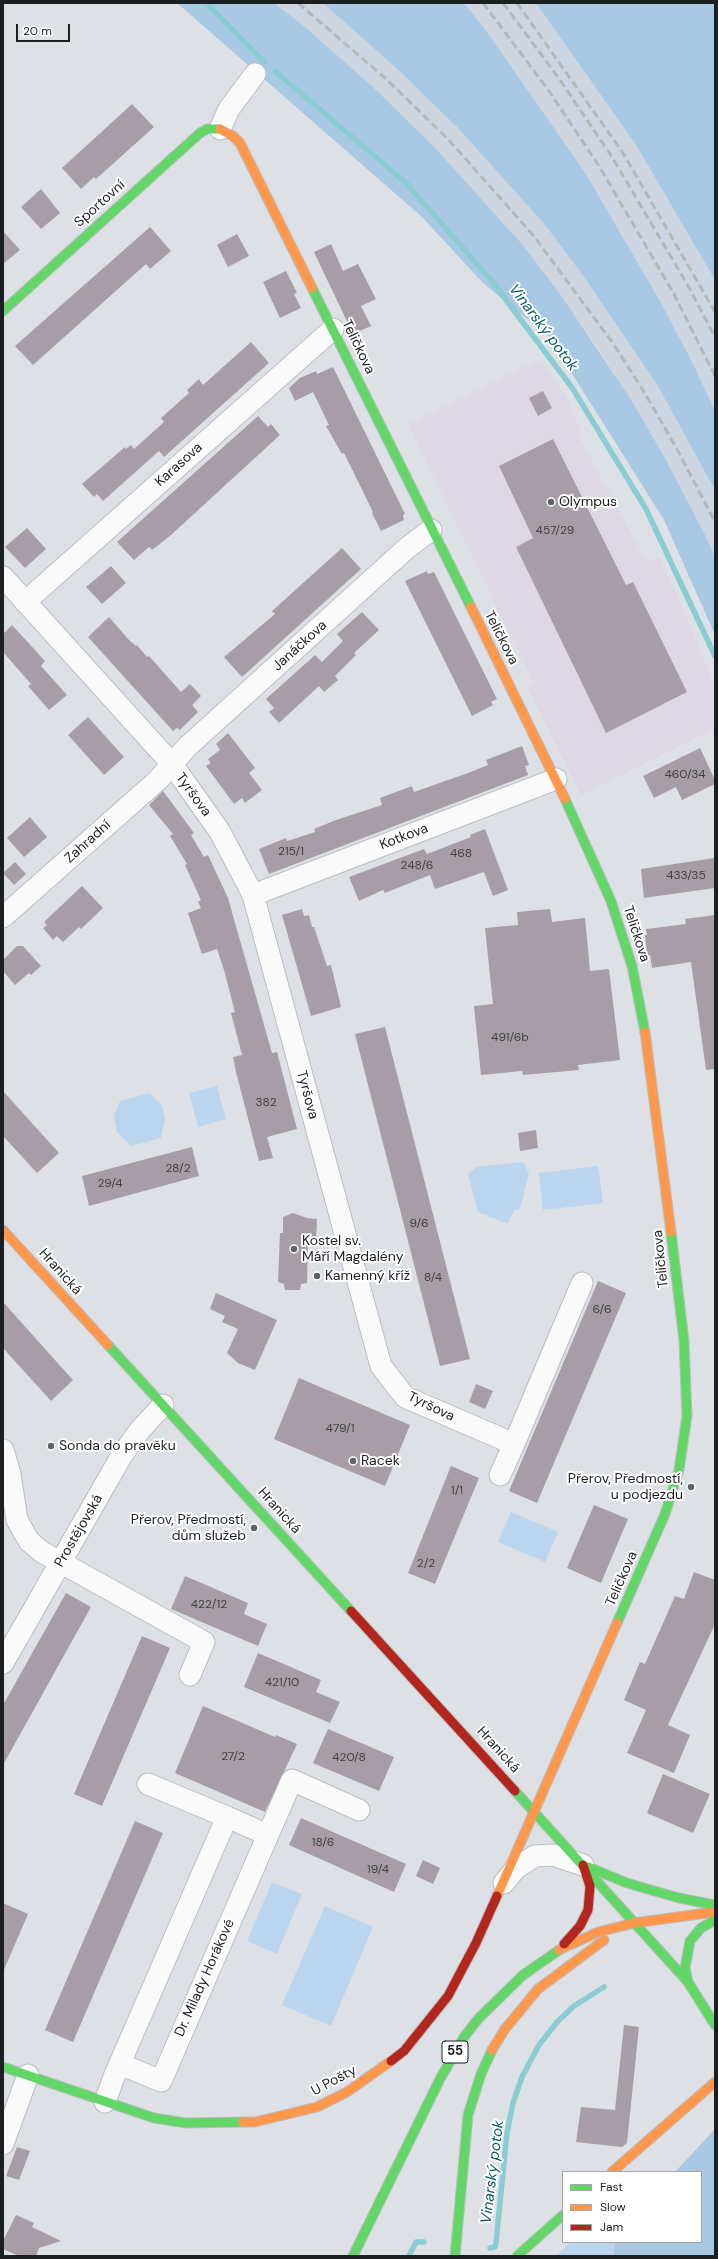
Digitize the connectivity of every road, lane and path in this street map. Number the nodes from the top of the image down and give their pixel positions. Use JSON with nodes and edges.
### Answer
{"nodes":[{"id":1,"x":255,"y":74,"type":"dead end"},
{"id":2,"x":220,"y":129,"type":"junction"},
{"id":3,"x":3,"y":311,"type":"edge"},
{"id":4,"x":333,"y":329,"type":"junction"},
{"id":5,"x":431,"y":530,"type":"junction"},
{"id":6,"x":3,"y":577,"type":"edge"},
{"id":7,"x":25,"y":602,"type":"junction"},
{"id":8,"x":172,"y":764,"type":"junction"},
{"id":9,"x":556,"y":779,"type":"junction"},
{"id":10,"x":253,"y":895,"type":"junction"},
{"id":11,"x":3,"y":917,"type":"edge"},
{"id":12,"x":3,"y":1230,"type":"edge"},
{"id":13,"x":582,"y":1283,"type":"dead end"},
{"id":14,"x":163,"y":1405,"type":"junction"},
{"id":15,"x":514,"y":1444,"type":"junction"},
{"id":16,"x":3,"y":1450,"type":"edge"},
{"id":17,"x":500,"y":1475,"type":"dead end"},
{"id":18,"x":61,"y":1562,"type":"junction"},
{"id":19,"x":3,"y":1663,"type":"edge"},
{"id":20,"x":190,"y":1675,"type":"dead end"},
{"id":21,"x":148,"y":1784,"type":"dead end"},
{"id":22,"x":359,"y":1810,"type":"dead end"},
{"id":23,"x":534,"y":1811,"type":"junction"},
{"id":24,"x":227,"y":1817,"type":"junction"},
{"id":25,"x":268,"y":1835,"type":"junction"},
{"id":26,"x":583,"y":1865,"type":"junction"},
{"id":27,"x":497,"y":1893,"type":"junction"},
{"id":28,"x":715,"y":1905,"type":"edge"},
{"id":29,"x":715,"y":1912,"type":"edge"},
{"id":30,"x":715,"y":1920,"type":"edge"},
{"id":31,"x":634,"y":1923,"type":"junction"},
{"id":32,"x":556,"y":1951,"type":"junction"},
{"id":33,"x":688,"y":1982,"type":"junction"},
{"id":34,"x":715,"y":2025,"type":"edge"},
{"id":35,"x":120,"y":2064,"type":"junction"},
{"id":36,"x":3,"y":2066,"type":"edge"},
{"id":37,"x":28,"y":2075,"type":"junction"},
{"id":38,"x":715,"y":2082,"type":"edge"},
{"id":39,"x":105,"y":2102,"type":"junction"},
{"id":40,"x":3,"y":2144,"type":"edge"},
{"id":41,"x":613,"y":2171,"type":"edge"},
{"id":42,"x":562,"y":2216,"type":"edge"},
{"id":43,"x":353,"y":2256,"type":"edge"},
{"id":44,"x":455,"y":2256,"type":"edge"},
{"id":45,"x":517,"y":2256,"type":"edge"}],
"edges":[{"from":1,"to":2,"type":"street"},
{"from":2,"to":3,"type":"street","name":"Sportovní"},
{"from":2,"to":4,"type":"street","name":"Teličkova"},
{"from":4,"to":5,"type":"street","name":"Teličkova"},
{"from":4,"to":7,"type":"street","name":"Karasova"},
{"from":5,"to":8,"type":"street","name":"Janáčkova"},
{"from":5,"to":9,"type":"street","name":"Teličkova"},
{"from":6,"to":7,"type":"street","name":"Tyršova"},
{"from":7,"to":8,"type":"street","name":"Tyršova"},
{"from":8,"to":10,"type":"street","name":"Tyršova"},
{"from":8,"to":11,"type":"street","name":"Zahradní"},
{"from":9,"to":10,"type":"street","name":"Kotkova"},
{"from":9,"to":23,"type":"street","name":"Teličkova"},
{"from":10,"to":15,"type":"street","name":"Tyršova"},
{"from":12,"to":14,"type":"street","name":"Hranická"},
{"from":13,"to":15,"type":"street"},
{"from":14,"to":18,"type":"street","name":"Prostějovská"},
{"from":14,"to":23,"type":"street","name":"Hranická"},
{"from":15,"to":17,"type":"street"},
{"from":16,"to":18,"type":"street"},
{"from":18,"to":19,"type":"street","name":"Prostějovská"},
{"from":18,"to":20,"type":"street"},
{"from":21,"to":24,"type":"street"},
{"from":22,"to":25,"type":"street","name":"Dr. Milady Horákové"},
{"from":23,"to":26,"type":"street","name":"Hranická"},
{"from":23,"to":27,"type":"street","name":"U Pošty"},
{"from":24,"to":25,"type":"street"},
{"from":24,"to":35,"type":"street"},
{"from":25,"to":35,"type":"street","name":"Dr. Milady Horákové"},
{"from":26,"to":27,"type":"street"},
{"from":26,"to":28,"type":"street"},
{"from":26,"to":31,"type":"street","name":"Hranická"},
{"from":26,"to":32,"type":"street"},
{"from":27,"to":39,"type":"street","name":"U Pošty"},
{"from":29,"to":31,"type":"street"},
{"from":30,"to":33,"type":"street"},
{"from":31,"to":32,"type":"street","number":"55"},
{"from":31,"to":33,"type":"street","name":"Hranická"},
{"from":31,"to":44,"type":"street"},
{"from":32,"to":43,"type":"street","number":"55"},
{"from":33,"to":34,"type":"street"},
{"from":35,"to":39,"type":"street"},
{"from":36,"to":37,"type":"street","name":"U Pošty"},
{"from":37,"to":39,"type":"street","name":"U Pošty"},
{"from":37,"to":40,"type":"street"},
{"from":38,"to":41,"type":"street"},
{"from":42,"to":45,"type":"street"}]}
